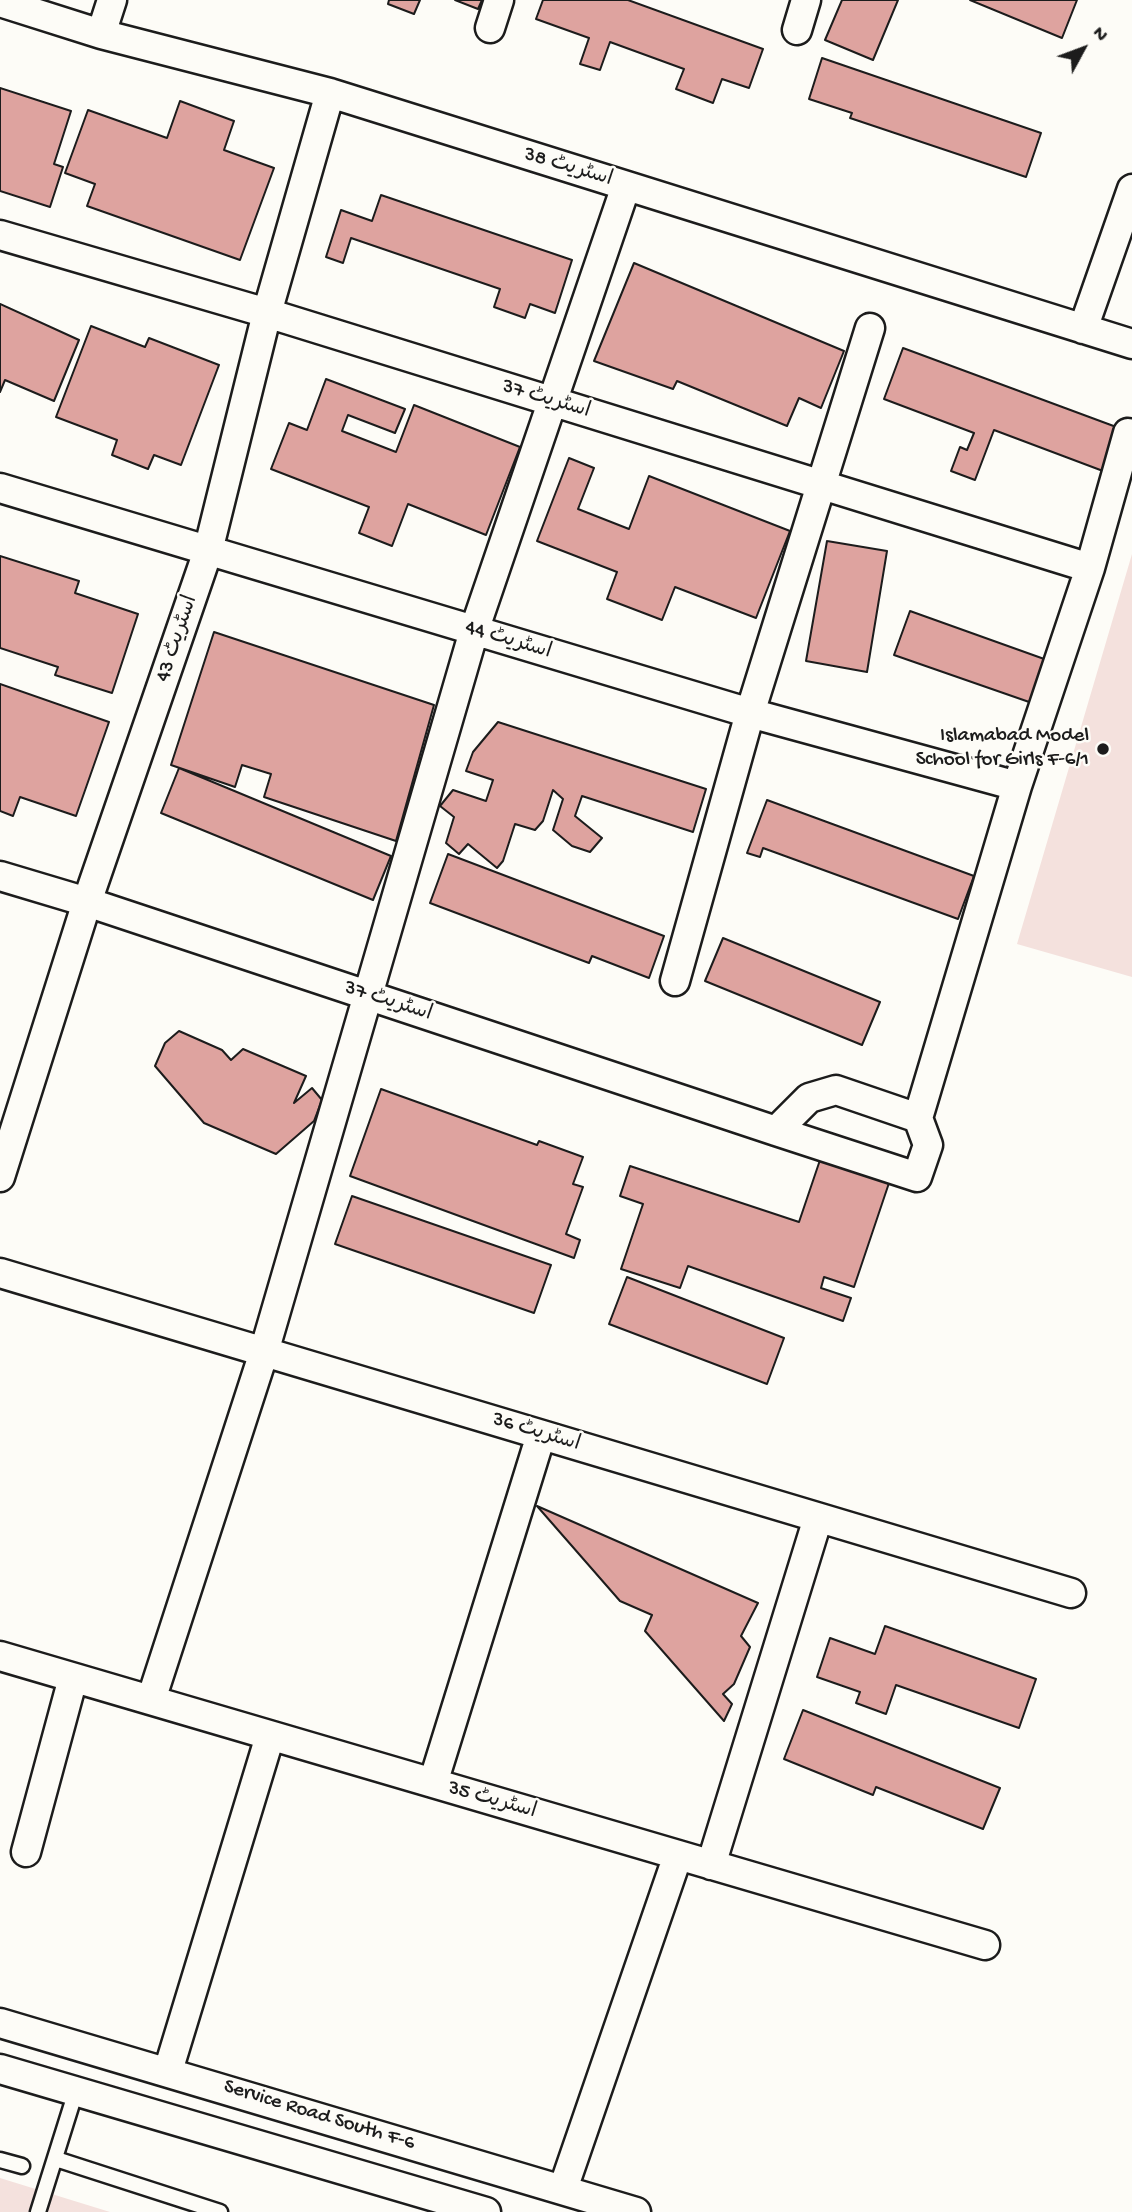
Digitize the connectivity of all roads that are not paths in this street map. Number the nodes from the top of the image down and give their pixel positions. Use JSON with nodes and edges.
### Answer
{"nodes":[{"id":1,"x":112,"y":0,"type":"edge"},
{"id":2,"x":499,"y":0,"type":"edge"},
{"id":3,"x":806,"y":0,"type":"edge"},
{"id":4,"x":0,"y":2,"type":"edge"},
{"id":5,"x":490,"y":28,"type":"dead end"},
{"id":6,"x":797,"y":30,"type":"dead end"},
{"id":7,"x":102,"y":34,"type":"junction"},
{"id":8,"x":330,"y":93,"type":"junction"},
{"id":9,"x":626,"y":186,"type":"junction"},
{"id":10,"x":1132,"y":189,"type":"edge"},
{"id":11,"x":0,"y":235,"type":"edge"},
{"id":12,"x":267,"y":313,"type":"junction"},
{"id":13,"x":870,"y":328,"type":"dead end"},
{"id":14,"x":1083,"y":329,"type":"junction"},
{"id":15,"x":1132,"y":344,"type":"edge"},
{"id":16,"x":553,"y":402,"type":"junction"},
{"id":17,"x":1128,"y":433,"type":"dead end"},
{"id":18,"x":823,"y":486,"type":"junction"},
{"id":19,"x":0,"y":488,"type":"edge"},
{"id":20,"x":208,"y":551,"type":"junction"},
{"id":21,"x":1090,"y":568,"type":"junction"},
{"id":22,"x":474,"y":631,"type":"junction"},
{"id":23,"x":750,"y":713,"type":"junction"},
{"id":24,"x":1017,"y":786,"type":"junction"},
{"id":25,"x":0,"y":876,"type":"edge"},
{"id":26,"x":87,"y":902,"type":"junction"},
{"id":27,"x":674,"y":981,"type":"dead end"},
{"id":28,"x":369,"y":996,"type":"junction"},
{"id":29,"x":918,"y":1118,"type":"junction"},
{"id":30,"x":776,"y":1131,"type":"junction"},
{"id":31,"x":0,"y":1177,"type":"edge"},
{"id":32,"x":0,"y":1273,"type":"edge"},
{"id":33,"x":264,"y":1352,"type":"junction"},
{"id":34,"x":541,"y":1435,"type":"junction"},
{"id":35,"x":818,"y":1518,"type":"junction"},
{"id":36,"x":1071,"y":1593,"type":"dead end"},
{"id":37,"x":0,"y":1656,"type":"edge"},
{"id":38,"x":73,"y":1678,"type":"junction"},
{"id":39,"x":151,"y":1700,"type":"junction"},
{"id":40,"x":270,"y":1736,"type":"junction"},
{"id":41,"x":433,"y":1783,"type":"junction"},
{"id":42,"x":26,"y":1852,"type":"dead end"},
{"id":43,"x":678,"y":1855,"type":"junction"},
{"id":44,"x":711,"y":1865,"type":"junction"},
{"id":45,"x":985,"y":1945,"type":"dead end"},
{"id":46,"x":0,"y":2023,"type":"edge"},
{"id":47,"x":0,"y":2069,"type":"edge"},
{"id":48,"x":168,"y":2071,"type":"junction"},
{"id":49,"x":76,"y":2091,"type":"junction"},
{"id":50,"x":56,"y":2159,"type":"junction"},
{"id":51,"x":0,"y":2160,"type":"edge"},
{"id":52,"x":22,"y":2166,"type":"dead end"},
{"id":53,"x":563,"y":2189,"type":"junction"},
{"id":54,"x":435,"y":2204,"type":"edge"},
{"id":55,"x":38,"y":2212,"type":"edge"},
{"id":56,"x":220,"y":2212,"type":"edge"},
{"id":57,"x":486,"y":2212,"type":"edge"},
{"id":58,"x":636,"y":2212,"type":"edge"}],
"edges":[{"from":1,"to":7,"type":"street"},
{"from":2,"to":5,"type":"street"},
{"from":3,"to":6,"type":"street"},
{"from":4,"to":7,"type":"street","name":"اسٹریٹ 38"},
{"from":7,"to":8,"type":"street","name":"اسٹریٹ 38"},
{"from":8,"to":9,"type":"street","name":"اسٹریٹ 38"},
{"from":8,"to":12,"type":"street","name":"اسٹریٹ 43"},
{"from":9,"to":14,"type":"street","name":"اسٹریٹ 38"},
{"from":9,"to":16,"type":"street"},
{"from":10,"to":14,"type":"street"},
{"from":11,"to":12,"type":"street","name":"اسٹریٹ 37"},
{"from":12,"to":16,"type":"street","name":"اسٹریٹ 37"},
{"from":12,"to":20,"type":"street","name":"اسٹریٹ 43"},
{"from":13,"to":18,"type":"street"},
{"from":14,"to":15,"type":"street","name":"اسٹریٹ 38"},
{"from":16,"to":18,"type":"street","name":"اسٹریٹ 37"},
{"from":16,"to":22,"type":"street"},
{"from":17,"to":21,"type":"street"},
{"from":18,"to":21,"type":"street","name":"اسٹریٹ 37"},
{"from":18,"to":23,"type":"street"},
{"from":19,"to":20,"type":"street","name":"اسٹریٹ 44"},
{"from":20,"to":22,"type":"street","name":"اسٹریٹ 44"},
{"from":20,"to":26,"type":"street","name":"اسٹریٹ 43"},
{"from":21,"to":24,"type":"street"},
{"from":22,"to":23,"type":"street","name":"اسٹریٹ 44"},
{"from":22,"to":28,"type":"street"},
{"from":23,"to":24,"type":"street","name":"اسٹریٹ 44"},
{"from":23,"to":27,"type":"street"},
{"from":24,"to":29,"type":"street"},
{"from":25,"to":26,"type":"street","name":"اسٹریٹ 37"},
{"from":26,"to":28,"type":"street","name":"اسٹریٹ 37"},
{"from":26,"to":31,"type":"street","name":"اسٹریٹ 43"},
{"from":28,"to":30,"type":"street","name":"اسٹریٹ 37"},
{"from":28,"to":33,"type":"street"},
{"from":29,"to":30,"type":"street"},
{"from":29,"to":30,"type":"street","name":"اسٹریٹ 37"},
{"from":32,"to":33,"type":"street","name":"اسٹریٹ 36"},
{"from":33,"to":34,"type":"street","name":"اسٹریٹ 36"},
{"from":33,"to":39,"type":"street"},
{"from":34,"to":35,"type":"street","name":"اسٹریٹ 36"},
{"from":34,"to":41,"type":"street"},
{"from":35,"to":36,"type":"street","name":"اسٹریٹ 36"},
{"from":35,"to":44,"type":"street"},
{"from":37,"to":38,"type":"street","name":"اسٹریٹ 35"},
{"from":38,"to":39,"type":"street","name":"اسٹریٹ 35"},
{"from":38,"to":42,"type":"street"},
{"from":39,"to":40,"type":"street","name":"اسٹریٹ 35"},
{"from":40,"to":41,"type":"street","name":"اسٹریٹ 35"},
{"from":40,"to":48,"type":"street"},
{"from":41,"to":43,"type":"street","name":"اسٹریٹ 35"},
{"from":43,"to":44,"type":"street","name":"اسٹریٹ 35"},
{"from":43,"to":53,"type":"street"},
{"from":44,"to":45,"type":"street","name":"اسٹریٹ 35"},
{"from":46,"to":48,"type":"street","name":"Service Road South F-6"},
{"from":47,"to":49,"type":"street","name":"Service Road South F-6"},
{"from":48,"to":53,"type":"street","name":"Service Road South F-6"},
{"from":49,"to":50,"type":"lane"},
{"from":49,"to":54,"type":"street","name":"Service Road South F-6"},
{"from":50,"to":55,"type":"lane"},
{"from":50,"to":56,"type":"lane"},
{"from":51,"to":52,"type":"lane"},
{"from":53,"to":58,"type":"street","name":"Service Road South F-6"},
{"from":54,"to":57,"type":"street","name":"Service Road South F-6"}]}
